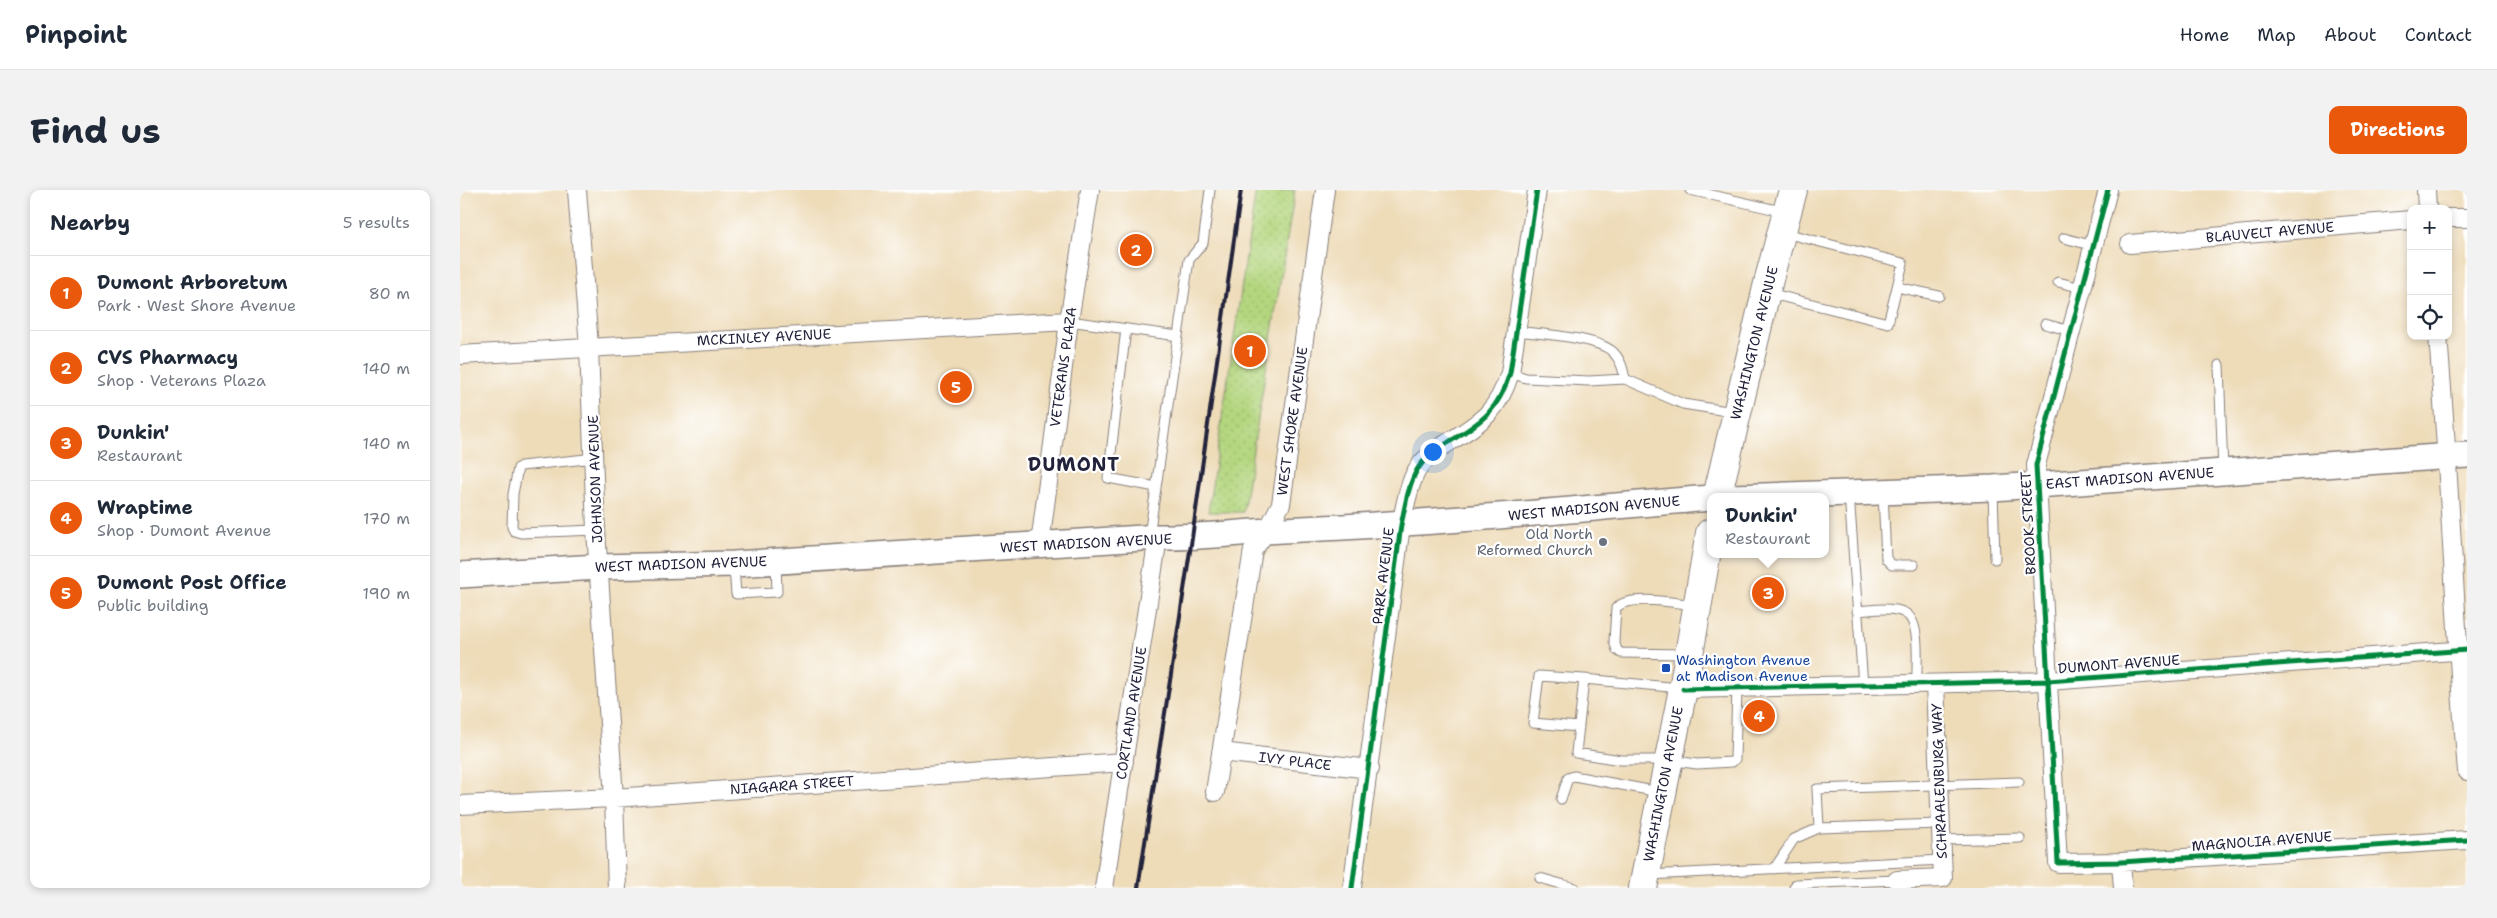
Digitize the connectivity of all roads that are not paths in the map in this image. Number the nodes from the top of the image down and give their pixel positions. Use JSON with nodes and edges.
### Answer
{"nodes":[{"id":1,"x":577,"y":190,"type":"edge"},
{"id":2,"x":1090,"y":190,"type":"edge"},
{"id":3,"x":1210,"y":190,"type":"edge"},
{"id":4,"x":1325,"y":190,"type":"edge"},
{"id":5,"x":1536,"y":190,"type":"edge"},
{"id":6,"x":1690,"y":190,"type":"edge"},
{"id":7,"x":2108,"y":190,"type":"edge"},
{"id":8,"x":2426,"y":190,"type":"edge"},
{"id":9,"x":2427,"y":205,"type":"edge"},
{"id":10,"x":1787,"y":211,"type":"edge"},
{"id":11,"x":2452,"y":218,"type":"edge"},
{"id":12,"x":2467,"y":218,"type":"edge"},
{"id":13,"x":2407,"y":220,"type":"edge"},
{"id":14,"x":2064,"y":238,"type":"dead end"},
{"id":15,"x":2130,"y":244,"type":"dead end"},
{"id":16,"x":2094,"y":246,"type":"junction"},
{"id":17,"x":2058,"y":282,"type":"dead end"},
{"id":18,"x":1897,"y":287,"type":"junction"},
{"id":19,"x":2082,"y":288,"type":"junction"},
{"id":20,"x":1766,"y":292,"type":"junction"},
{"id":21,"x":1939,"y":296,"type":"dead end"},
{"id":22,"x":1069,"y":321,"type":"junction"},
{"id":23,"x":2045,"y":324,"type":"dead end"},
{"id":24,"x":1126,"y":329,"type":"junction"},
{"id":25,"x":1516,"y":331,"type":"junction"},
{"id":26,"x":2071,"y":331,"type":"junction"},
{"id":27,"x":1178,"y":336,"type":"junction"},
{"id":28,"x":2439,"y":340,"type":"edge"},
{"id":29,"x":589,"y":346,"type":"junction"},
{"id":30,"x":460,"y":355,"type":"edge"},
{"id":31,"x":2218,"y":366,"type":"dead end"},
{"id":32,"x":1510,"y":373,"type":"junction"},
{"id":33,"x":1625,"y":380,"type":"junction"},
{"id":34,"x":1737,"y":412,"type":"junction"},
{"id":35,"x":2457,"y":456,"type":"edge"},
{"id":36,"x":595,"y":458,"type":"junction"},
{"id":37,"x":2222,"y":471,"type":"junction"},
{"id":38,"x":2036,"y":485,"type":"junction"},
{"id":39,"x":1156,"y":487,"type":"junction"},
{"id":40,"x":1993,"y":488,"type":"junction"},
{"id":41,"x":1883,"y":490,"type":"junction"},
{"id":42,"x":1849,"y":491,"type":"junction"},
{"id":43,"x":1718,"y":493,"type":"edge"},
{"id":44,"x":1810,"y":493,"type":"edge"},
{"id":45,"x":1707,"y":498,"type":"edge"},
{"id":46,"x":1401,"y":525,"type":"junction"},
{"id":47,"x":596,"y":530,"type":"junction"},
{"id":48,"x":1267,"y":531,"type":"junction"},
{"id":49,"x":1153,"y":538,"type":"junction"},
{"id":50,"x":1040,"y":544,"type":"junction"},
{"id":51,"x":1707,"y":551,"type":"edge"},
{"id":52,"x":1995,"y":559,"type":"dead end"},
{"id":53,"x":1914,"y":565,"type":"dead end"},
{"id":54,"x":599,"y":567,"type":"junction"},
{"id":55,"x":460,"y":575,"type":"edge"},
{"id":56,"x":1698,"y":605,"type":"junction"},
{"id":57,"x":1858,"y":611,"type":"junction"},
{"id":58,"x":2462,"y":650,"type":"edge"},
{"id":59,"x":1689,"y":654,"type":"junction"},
{"id":60,"x":1584,"y":679,"type":"junction"},
{"id":61,"x":2048,"y":681,"type":"junction"},
{"id":62,"x":1916,"y":684,"type":"junction"},
{"id":63,"x":1935,"y":684,"type":"junction"},
{"id":64,"x":1863,"y":685,"type":"junction"},
{"id":65,"x":1737,"y":688,"type":"junction"},
{"id":66,"x":1683,"y":689,"type":"junction"},
{"id":67,"x":1579,"y":727,"type":"junction"},
{"id":68,"x":1221,"y":752,"type":"junction"},
{"id":69,"x":1668,"y":760,"type":"junction"},
{"id":70,"x":1124,"y":762,"type":"junction"},
{"id":71,"x":1370,"y":769,"type":"junction"},
{"id":72,"x":2467,"y":771,"type":"edge"},
{"id":73,"x":2019,"y":782,"type":"dead end"},
{"id":74,"x":1938,"y":786,"type":"junction"},
{"id":75,"x":1215,"y":792,"type":"dead end"},
{"id":76,"x":1662,"y":792,"type":"junction"},
{"id":77,"x":614,"y":798,"type":"junction"},
{"id":78,"x":1561,"y":799,"type":"dead end"},
{"id":79,"x":460,"y":805,"type":"edge"},
{"id":80,"x":1819,"y":828,"type":"junction"},
{"id":81,"x":1941,"y":832,"type":"junction"},
{"id":82,"x":2020,"y":838,"type":"dead end"},
{"id":83,"x":2467,"y":840,"type":"edge"},
{"id":84,"x":1942,"y":860,"type":"junction"},
{"id":85,"x":2121,"y":862,"type":"junction"},
{"id":86,"x":2058,"y":863,"type":"joint"},
{"id":87,"x":1774,"y":869,"type":"junction"},
{"id":88,"x":1540,"y":878,"type":"dead end"},
{"id":89,"x":1897,"y":880,"type":"joint"},
{"id":90,"x":1644,"y":881,"type":"edge"},
{"id":91,"x":617,"y":888,"type":"edge"},
{"id":92,"x":1104,"y":888,"type":"edge"},
{"id":93,"x":1352,"y":888,"type":"edge"},
{"id":94,"x":1575,"y":888,"type":"edge"},
{"id":95,"x":1794,"y":888,"type":"edge"},
{"id":96,"x":2123,"y":888,"type":"edge"}],
"edges":[{"from":1,"to":29,"type":"street","name":"JOHNSON AVENUE"},
{"from":2,"to":22,"type":"street","name":"VETERANS PLAZA"},
{"from":3,"to":27,"type":"lane"},
{"from":4,"to":48,"type":"street","name":"WEST SHORE AVENUE"},
{"from":5,"to":25,"type":"street","name":"PARK AVENUE"},
{"from":6,"to":10,"type":"lane"},
{"from":7,"to":16,"type":"street","name":"BROOK STREET"},
{"from":8,"to":9,"type":"street"},
{"from":10,"to":18,"type":"lane"},
{"from":10,"to":20,"type":"main road","name":"WASHINGTON AVENUE"},
{"from":11,"to":12,"type":"street"},
{"from":13,"to":15,"type":"street","name":"BLAUVELT AVENUE"},
{"from":14,"to":16,"type":"lane"},
{"from":16,"to":19,"type":"street","name":"BROOK STREET"},
{"from":17,"to":19,"type":"lane"},
{"from":18,"to":20,"type":"lane"},
{"from":18,"to":21,"type":"lane"},
{"from":19,"to":26,"type":"street","name":"BROOK STREET"},
{"from":20,"to":34,"type":"main road","name":"WASHINGTON AVENUE"},
{"from":22,"to":24,"type":"lane"},
{"from":22,"to":29,"type":"street","name":"MCKINLEY AVENUE"},
{"from":22,"to":50,"type":"street","name":"VETERANS PLAZA"},
{"from":23,"to":26,"type":"lane"},
{"from":24,"to":27,"type":"lane"},
{"from":24,"to":39,"type":"lane"},
{"from":25,"to":32,"type":"street","name":"PARK AVENUE"},
{"from":25,"to":33,"type":"lane"},
{"from":26,"to":38,"type":"street","name":"BROOK STREET"},
{"from":27,"to":39,"type":"lane"},
{"from":28,"to":35,"type":"street"},
{"from":29,"to":30,"type":"street","name":"MCKINLEY AVENUE"},
{"from":29,"to":36,"type":"street","name":"JOHNSON AVENUE"},
{"from":31,"to":37,"type":"lane"},
{"from":32,"to":33,"type":"lane"},
{"from":32,"to":46,"type":"street","name":"PARK AVENUE"},
{"from":33,"to":34,"type":"lane"},
{"from":34,"to":43,"type":"main road","name":"WASHINGTON AVENUE"},
{"from":35,"to":37,"type":"main road","name":"EAST MADISON AVENUE"},
{"from":35,"to":58,"type":"street"},
{"from":36,"to":47,"type":"street","name":"JOHNSON AVENUE"},
{"from":36,"to":47,"type":"lane"},
{"from":37,"to":38,"type":"main road","name":"EAST MADISON AVENUE"},
{"from":38,"to":40,"type":"main road","name":"EAST MADISON AVENUE"},
{"from":38,"to":61,"type":"street","name":"BROOK STREET"},
{"from":39,"to":49,"type":"lane"},
{"from":40,"to":41,"type":"main road","name":"EAST MADISON AVENUE"},
{"from":40,"to":52,"type":"lane"},
{"from":41,"to":42,"type":"main road","name":"EAST MADISON AVENUE"},
{"from":41,"to":53,"type":"lane"},
{"from":42,"to":44,"type":"main road","name":"EAST MADISON AVENUE"},
{"from":42,"to":57,"type":"lane"},
{"from":45,"to":46,"type":"main road","name":"WEST MADISON AVENUE"},
{"from":46,"to":48,"type":"main road","name":"WEST MADISON AVENUE"},
{"from":46,"to":71,"type":"street","name":"PARK AVENUE"},
{"from":47,"to":54,"type":"street","name":"JOHNSON AVENUE"},
{"from":48,"to":49,"type":"main road","name":"WEST MADISON AVENUE"},
{"from":48,"to":68,"type":"street","name":"WEST SHORE AVENUE"},
{"from":49,"to":50,"type":"main road","name":"WEST MADISON AVENUE"},
{"from":49,"to":70,"type":"street","name":"CORTLAND AVENUE"},
{"from":50,"to":54,"type":"main road","name":"WEST MADISON AVENUE"},
{"from":51,"to":56,"type":"main road","name":"WASHINGTON AVENUE"},
{"from":54,"to":55,"type":"main road","name":"WEST MADISON AVENUE"},
{"from":54,"to":77,"type":"street","name":"JOHNSON AVENUE"},
{"from":56,"to":59,"type":"main road","name":"WASHINGTON AVENUE"},
{"from":56,"to":59,"type":"lane"},
{"from":57,"to":62,"type":"lane"},
{"from":57,"to":64,"type":"lane"},
{"from":58,"to":61,"type":"street","name":"DUMONT AVENUE"},
{"from":58,"to":72,"type":"street"},
{"from":59,"to":66,"type":"main road","name":"WASHINGTON AVENUE"},
{"from":60,"to":66,"type":"lane"},
{"from":60,"to":67,"type":"lane"},
{"from":60,"to":67,"type":"lane"},
{"from":61,"to":63,"type":"street","name":"DUMONT AVENUE"},
{"from":61,"to":86,"type":"street","name":"BROOK STREET"},
{"from":62,"to":63,"type":"street","name":"DUMONT AVENUE"},
{"from":62,"to":64,"type":"street","name":"DUMONT AVENUE"},
{"from":63,"to":74,"type":"street","name":"SCHRAALENBURG WAY"},
{"from":64,"to":65,"type":"street","name":"DUMONT AVENUE"},
{"from":65,"to":66,"type":"street","name":"DUMONT AVENUE"},
{"from":65,"to":69,"type":"lane"},
{"from":66,"to":69,"type":"main road","name":"WASHINGTON AVENUE"},
{"from":67,"to":69,"type":"lane"},
{"from":68,"to":71,"type":"street","name":"IVY PLACE"},
{"from":68,"to":75,"type":"street","name":"WEST SHORE AVENUE"},
{"from":69,"to":76,"type":"main road","name":"WASHINGTON AVENUE"},
{"from":70,"to":77,"type":"street","name":"NIAGARA STREET"},
{"from":70,"to":92,"type":"street","name":"CORTLAND AVENUE"},
{"from":71,"to":93,"type":"street","name":"PARK AVENUE"},
{"from":73,"to":74,"type":"lane"},
{"from":74,"to":80,"type":"lane"},
{"from":74,"to":81,"type":"street","name":"SCHRAALENBURG WAY"},
{"from":76,"to":78,"type":"lane"},
{"from":76,"to":90,"type":"main road","name":"WASHINGTON AVENUE"},
{"from":77,"to":79,"type":"street","name":"NIAGARA STREET"},
{"from":77,"to":91,"type":"street","name":"JOHNSON AVENUE"},
{"from":80,"to":81,"type":"lane"},
{"from":80,"to":87,"type":"lane"},
{"from":81,"to":82,"type":"lane"},
{"from":81,"to":84,"type":"street","name":"SCHRAALENBURG WAY"},
{"from":83,"to":85,"type":"street","name":"MAGNOLIA AVENUE"},
{"from":84,"to":87,"type":"lane"},
{"from":84,"to":89,"type":"street","name":"SCHRAALENBURG WAY"},
{"from":85,"to":86,"type":"street","name":"MAGNOLIA AVENUE"},
{"from":85,"to":96,"type":"street"},
{"from":87,"to":90,"type":"lane"},
{"from":88,"to":94,"type":"lane"},
{"from":89,"to":95,"type":"lane"}]}
